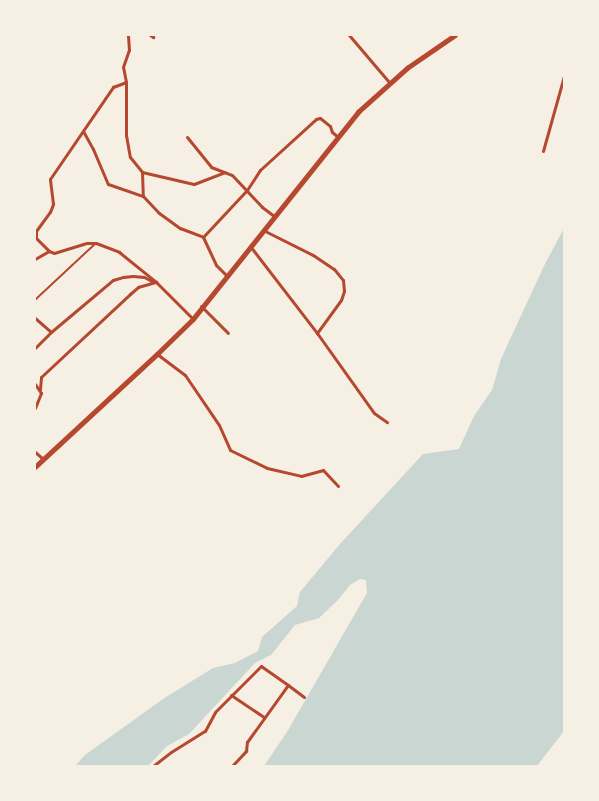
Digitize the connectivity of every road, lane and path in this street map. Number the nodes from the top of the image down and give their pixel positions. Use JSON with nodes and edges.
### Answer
{"nodes":[{"id":1,"x":128,"y":35,"type":"edge"},
{"id":2,"x":349,"y":35,"type":"edge"},
{"id":3,"x":455,"y":35,"type":"edge"},
{"id":4,"x":564,"y":76,"type":"edge"},
{"id":5,"x":126,"y":82,"type":"junction"},
{"id":6,"x":389,"y":82,"type":"junction"},
{"id":7,"x":83,"y":131,"type":"junction"},
{"id":8,"x":187,"y":137,"type":"dead end"},
{"id":9,"x":338,"y":137,"type":"junction"},
{"id":10,"x":544,"y":151,"type":"dead end"},
{"id":11,"x":142,"y":172,"type":"junction"},
{"id":12,"x":226,"y":172,"type":"junction"},
{"id":13,"x":247,"y":190,"type":"junction"},
{"id":14,"x":143,"y":196,"type":"junction"},
{"id":15,"x":274,"y":216,"type":"junction"},
{"id":16,"x":263,"y":230,"type":"junction"},
{"id":17,"x":35,"y":237,"type":"edge"},
{"id":18,"x":203,"y":237,"type":"junction"},
{"id":19,"x":96,"y":243,"type":"junction"},
{"id":20,"x":250,"y":246,"type":"junction"},
{"id":21,"x":49,"y":251,"type":"junction"},
{"id":22,"x":35,"y":259,"type":"edge"},
{"id":23,"x":226,"y":275,"type":"junction"},
{"id":24,"x":156,"y":282,"type":"junction"},
{"id":25,"x":35,"y":300,"type":"edge"},
{"id":26,"x":202,"y":306,"type":"junction"},
{"id":27,"x":35,"y":318,"type":"edge"},
{"id":28,"x":193,"y":319,"type":"junction"},
{"id":29,"x":51,"y":332,"type":"junction"},
{"id":30,"x":228,"y":333,"type":"dead end"},
{"id":31,"x":317,"y":334,"type":"junction"},
{"id":32,"x":35,"y":348,"type":"edge"},
{"id":33,"x":157,"y":354,"type":"junction"},
{"id":34,"x":35,"y":384,"type":"edge"},
{"id":35,"x":40,"y":389,"type":"junction"},
{"id":36,"x":35,"y":408,"type":"edge"},
{"id":37,"x":387,"y":422,"type":"dead end"},
{"id":38,"x":35,"y":452,"type":"edge"},
{"id":39,"x":43,"y":459,"type":"junction"},
{"id":40,"x":35,"y":467,"type":"edge"},
{"id":41,"x":338,"y":486,"type":"dead end"},
{"id":42,"x":288,"y":685,"type":"junction"},
{"id":43,"x":231,"y":695,"type":"junction"},
{"id":44,"x":304,"y":697,"type":"dead end"},
{"id":45,"x":264,"y":717,"type":"junction"},
{"id":46,"x":153,"y":766,"type":"edge"},
{"id":47,"x":232,"y":766,"type":"edge"}],
"edges":[{"from":1,"to":5,"type":"street"},
{"from":2,"to":6,"type":"street"},
{"from":3,"to":6,"type":"main road"},
{"from":4,"to":10,"type":"street"},
{"from":5,"to":7,"type":"street"},
{"from":5,"to":11,"type":"street"},
{"from":6,"to":9,"type":"main road"},
{"from":7,"to":14,"type":"street"},
{"from":7,"to":17,"type":"street"},
{"from":8,"to":12,"type":"street"},
{"from":9,"to":13,"type":"street"},
{"from":9,"to":15,"type":"main road"},
{"from":11,"to":12,"type":"street"},
{"from":11,"to":14,"type":"street"},
{"from":12,"to":13,"type":"street"},
{"from":13,"to":15,"type":"street"},
{"from":13,"to":18,"type":"street"},
{"from":14,"to":18,"type":"street"},
{"from":15,"to":16,"type":"main road"},
{"from":16,"to":20,"type":"main road"},
{"from":16,"to":31,"type":"street"},
{"from":17,"to":21,"type":"street"},
{"from":18,"to":23,"type":"street"},
{"from":19,"to":21,"type":"street"},
{"from":19,"to":24,"type":"street"},
{"from":19,"to":25,"type":"lane"},
{"from":20,"to":23,"type":"main road"},
{"from":20,"to":31,"type":"street"},
{"from":21,"to":22,"type":"street"},
{"from":23,"to":26,"type":"main road"},
{"from":24,"to":28,"type":"street"},
{"from":24,"to":29,"type":"street"},
{"from":24,"to":35,"type":"street"},
{"from":26,"to":28,"type":"main road"},
{"from":26,"to":30,"type":"street"},
{"from":27,"to":29,"type":"street"},
{"from":28,"to":33,"type":"main road"},
{"from":29,"to":32,"type":"street"},
{"from":31,"to":37,"type":"street"},
{"from":33,"to":39,"type":"main road"},
{"from":33,"to":41,"type":"street"},
{"from":34,"to":35,"type":"street"},
{"from":35,"to":36,"type":"street"},
{"from":38,"to":39,"type":"street"},
{"from":39,"to":40,"type":"main road"},
{"from":42,"to":43,"type":"street"},
{"from":42,"to":44,"type":"street"},
{"from":42,"to":45,"type":"street"},
{"from":43,"to":45,"type":"street"},
{"from":43,"to":46,"type":"street"},
{"from":45,"to":47,"type":"street"}]}
